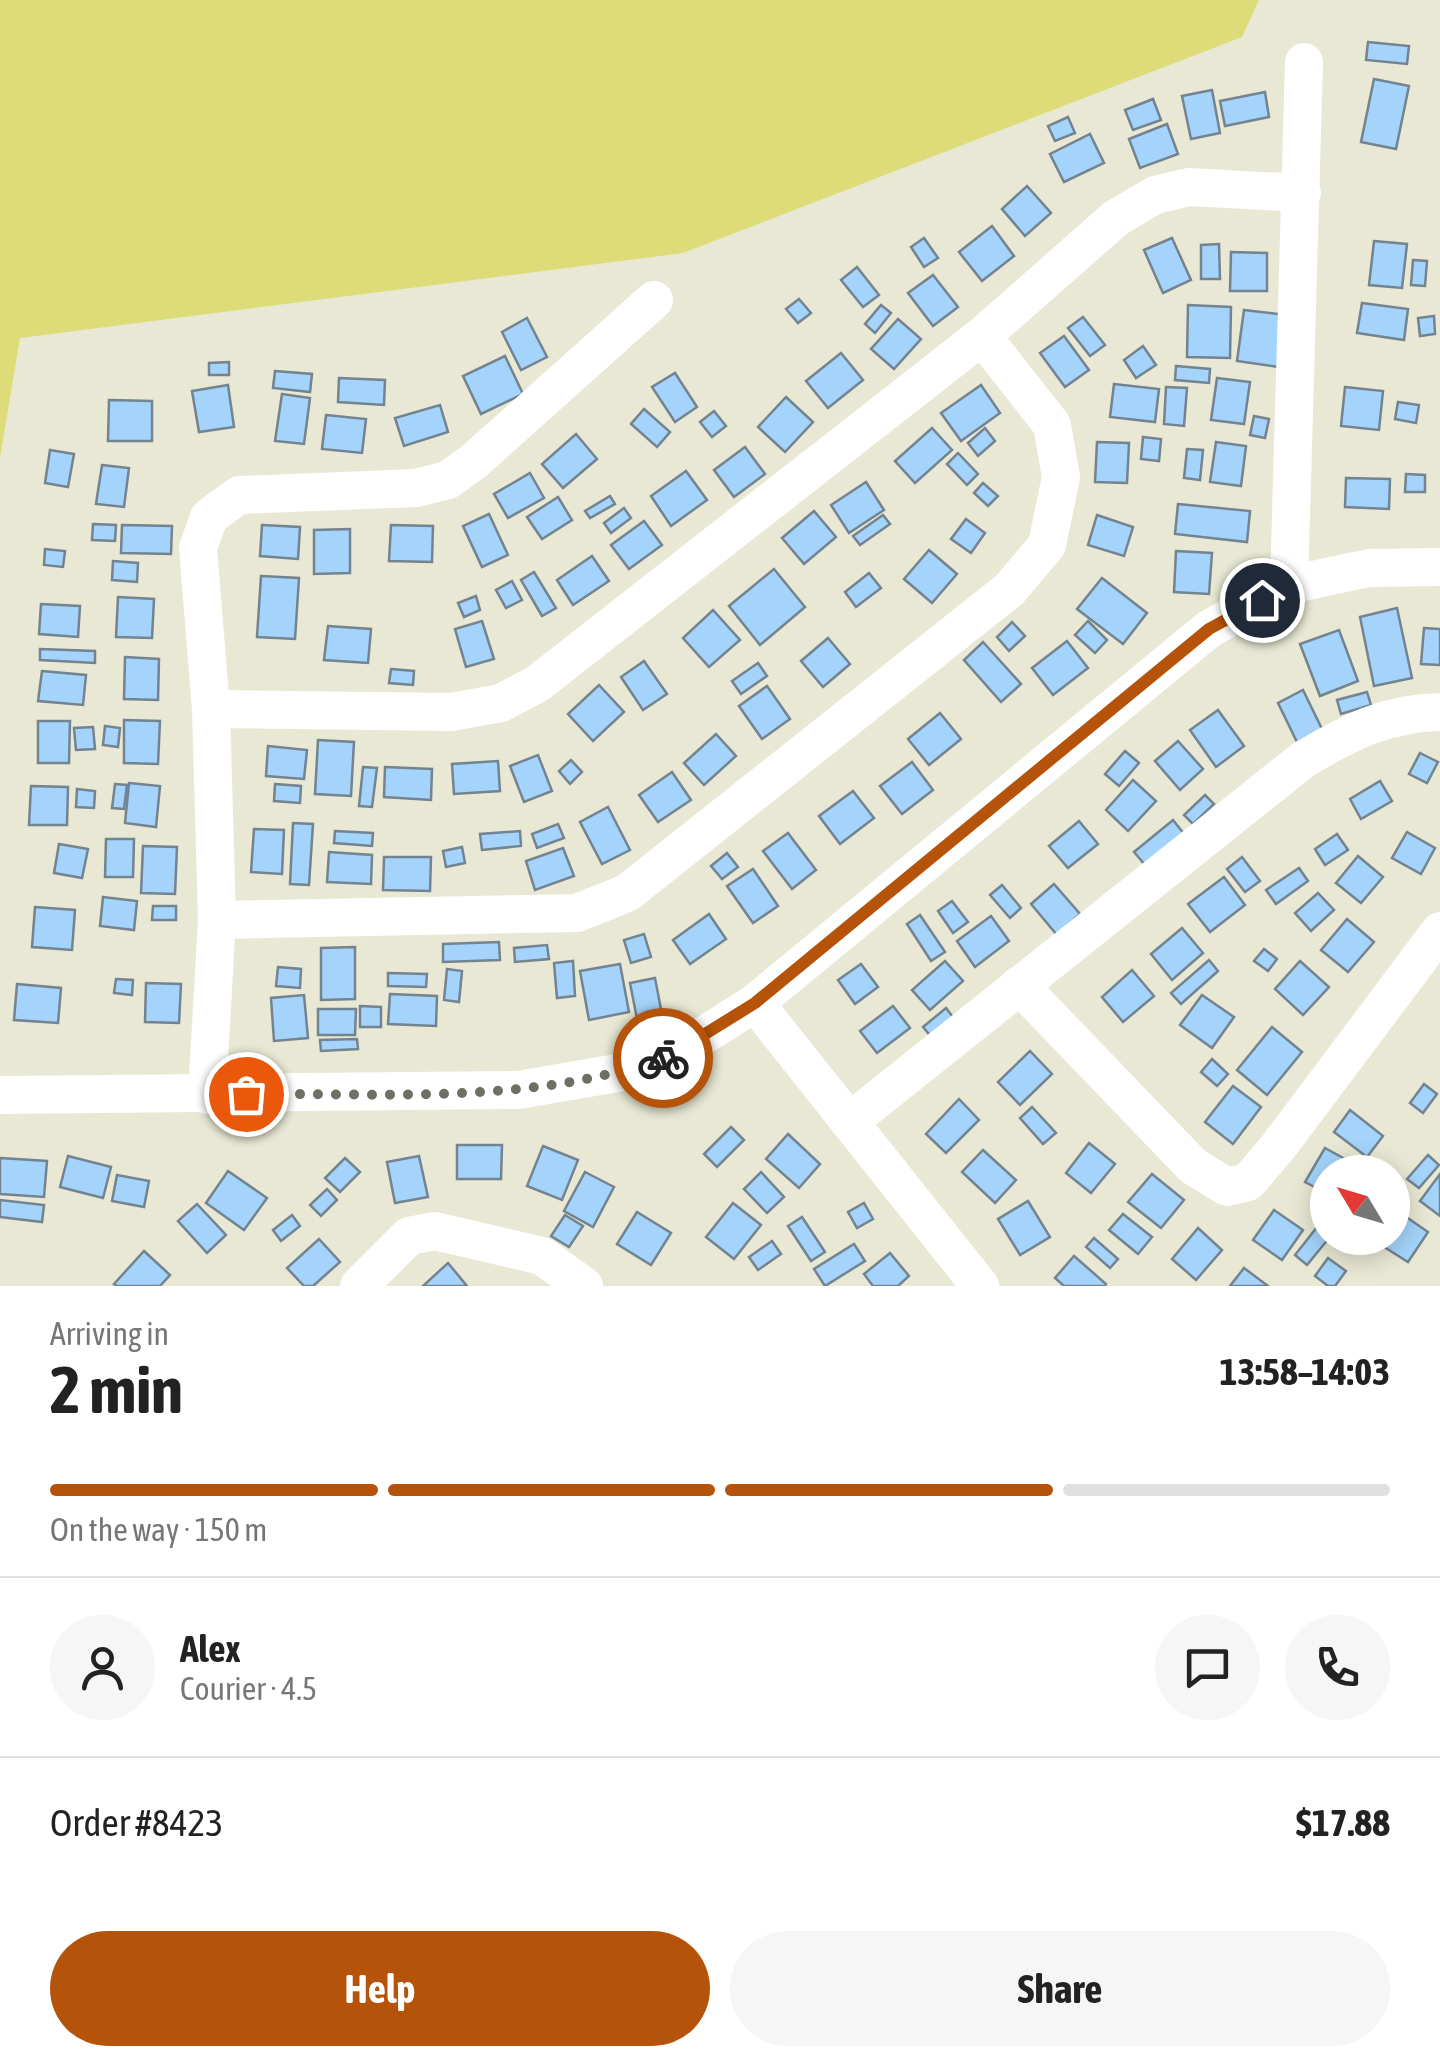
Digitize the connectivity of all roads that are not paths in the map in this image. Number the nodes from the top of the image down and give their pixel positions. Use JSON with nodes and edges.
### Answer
{"nodes":[{"id":1,"x":1304,"y":62,"type":"dead end"},
{"id":2,"x":1302,"y":193,"type":"junction"},
{"id":3,"x":654,"y":300,"type":"dead end"},
{"id":4,"x":982,"y":336,"type":"junction"},
{"id":5,"x":1440,"y":568,"type":"edge"},
{"id":6,"x":1289,"y":585,"type":"junction"},
{"id":7,"x":210,"y":710,"type":"junction"},
{"id":8,"x":1440,"y":712,"type":"edge"},
{"id":9,"x":217,"y":920,"type":"junction"},
{"id":10,"x":1440,"y":932,"type":"edge"},
{"id":11,"x":1019,"y":985,"type":"junction"},
{"id":12,"x":755,"y":1003,"type":"junction"},
{"id":13,"x":0,"y":1095,"type":"edge"},
{"id":14,"x":208,"y":1095,"type":"junction"},
{"id":15,"x":849,"y":1122,"type":"junction"},
{"id":16,"x":359,"y":1286,"type":"edge"},
{"id":17,"x":584,"y":1286,"type":"edge"},
{"id":18,"x":980,"y":1286,"type":"edge"}],
"edges":[{"from":1,"to":2,"type":"street"},
{"from":2,"to":4,"type":"street"},
{"from":2,"to":6,"type":"street"},
{"from":3,"to":7,"type":"street"},
{"from":4,"to":7,"type":"street"},
{"from":4,"to":9,"type":"street"},
{"from":5,"to":6,"type":"street"},
{"from":6,"to":12,"type":"street"},
{"from":7,"to":9,"type":"street"},
{"from":8,"to":11,"type":"street"},
{"from":9,"to":14,"type":"street"},
{"from":10,"to":11,"type":"street"},
{"from":11,"to":15,"type":"street"},
{"from":12,"to":14,"type":"street"},
{"from":12,"to":15,"type":"street"},
{"from":13,"to":14,"type":"street"},
{"from":15,"to":18,"type":"street"},
{"from":16,"to":17,"type":"street"}]}
